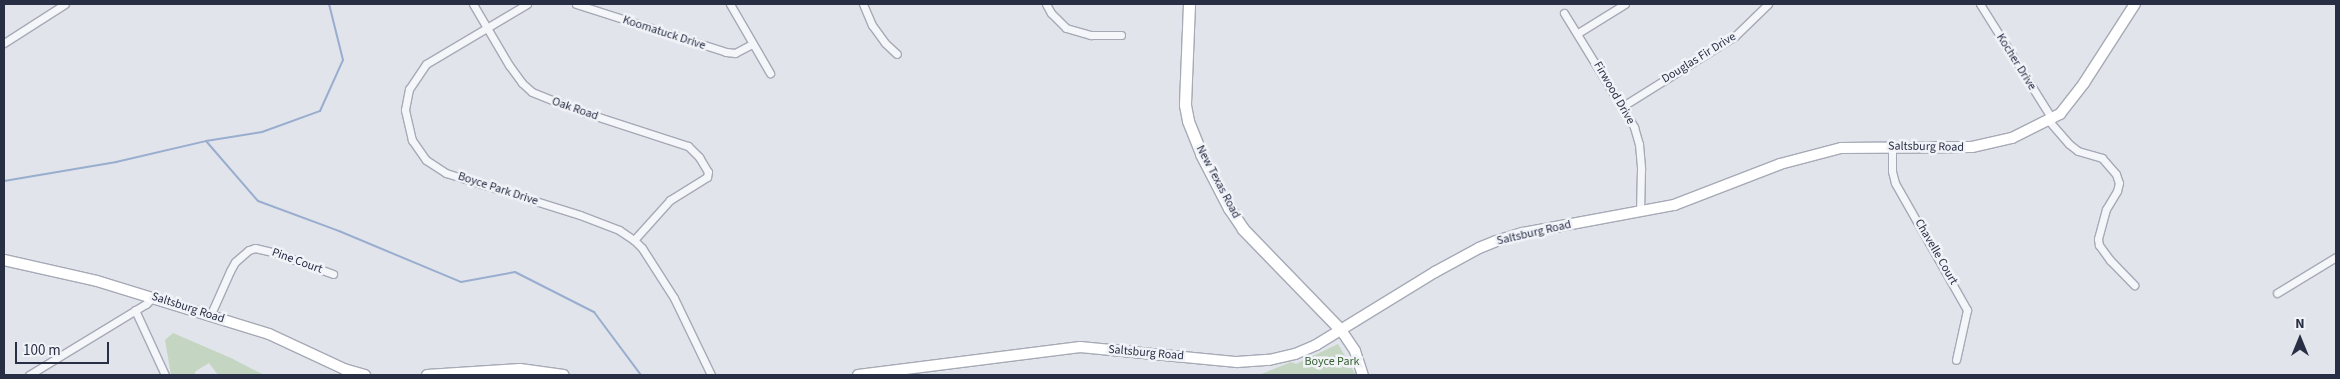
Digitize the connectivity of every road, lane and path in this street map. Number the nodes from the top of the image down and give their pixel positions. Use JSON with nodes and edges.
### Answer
{"nodes":[{"id":1,"x":65,"y":4,"type":"edge"},
{"id":2,"x":473,"y":4,"type":"edge"},
{"id":3,"x":527,"y":4,"type":"edge"},
{"id":4,"x":576,"y":4,"type":"edge"},
{"id":5,"x":730,"y":4,"type":"edge"},
{"id":6,"x":863,"y":4,"type":"edge"},
{"id":7,"x":1046,"y":4,"type":"edge"},
{"id":8,"x":1188,"y":4,"type":"edge"},
{"id":9,"x":1625,"y":4,"type":"edge"},
{"id":10,"x":1768,"y":4,"type":"edge"},
{"id":11,"x":1980,"y":4,"type":"edge"},
{"id":12,"x":2135,"y":4,"type":"edge"},
{"id":13,"x":1564,"y":13,"type":"dead end"},
{"id":14,"x":488,"y":27,"type":"junction"},
{"id":15,"x":1578,"y":33,"type":"junction"},
{"id":16,"x":1121,"y":35,"type":"dead end"},
{"id":17,"x":4,"y":43,"type":"edge"},
{"id":18,"x":752,"y":44,"type":"junction"},
{"id":19,"x":897,"y":54,"type":"dead end"},
{"id":20,"x":770,"y":73,"type":"dead end"},
{"id":21,"x":1623,"y":106,"type":"junction"},
{"id":22,"x":2050,"y":120,"type":"junction"},
{"id":23,"x":1892,"y":146,"type":"junction"},
{"id":24,"x":1640,"y":212,"type":"junction"},
{"id":25,"x":634,"y":240,"type":"junction"},
{"id":26,"x":2336,"y":257,"type":"edge"},
{"id":27,"x":4,"y":260,"type":"edge"},
{"id":28,"x":333,"y":274,"type":"dead end"},
{"id":29,"x":2134,"y":285,"type":"dead end"},
{"id":30,"x":2277,"y":293,"type":"dead end"},
{"id":31,"x":152,"y":297,"type":"junction"},
{"id":32,"x":135,"y":310,"type":"junction"},
{"id":33,"x":210,"y":316,"type":"junction"},
{"id":34,"x":1341,"y":330,"type":"junction"},
{"id":35,"x":1956,"y":360,"type":"dead end"},
{"id":36,"x":29,"y":375,"type":"edge"},
{"id":37,"x":165,"y":375,"type":"edge"},
{"id":38,"x":365,"y":375,"type":"edge"},
{"id":39,"x":426,"y":375,"type":"edge"},
{"id":40,"x":564,"y":375,"type":"edge"},
{"id":41,"x":712,"y":375,"type":"edge"},
{"id":42,"x":858,"y":375,"type":"edge"},
{"id":43,"x":1363,"y":375,"type":"edge"}],
"edges":[{"from":1,"to":17,"type":"street"},
{"from":2,"to":14,"type":"street","name":"Oak Road"},
{"from":3,"to":14,"type":"street","name":"Boyce Park Drive"},
{"from":4,"to":18,"type":"street","name":"Koomatuck Drive"},
{"from":5,"to":18,"type":"street"},
{"from":6,"to":19,"type":"street"},
{"from":7,"to":16,"type":"street"},
{"from":8,"to":34,"type":"main road","name":"New Texas Road"},
{"from":9,"to":15,"type":"street"},
{"from":10,"to":21,"type":"street","name":"Douglas Fir Drive"},
{"from":11,"to":22,"type":"street","name":"Kocher Drive"},
{"from":12,"to":22,"type":"main road","name":"Saltsburg Road"},
{"from":13,"to":15,"type":"street","name":"Firwood Drive"},
{"from":14,"to":25,"type":"street","name":"Oak Road"},
{"from":14,"to":25,"type":"street","name":"Boyce Park Drive"},
{"from":15,"to":21,"type":"street","name":"Firwood Drive"},
{"from":18,"to":20,"type":"street"},
{"from":21,"to":24,"type":"street","name":"Firwood Drive"},
{"from":22,"to":23,"type":"main road","name":"Saltsburg Road"},
{"from":22,"to":29,"type":"street","name":"Kocher Drive"},
{"from":23,"to":24,"type":"main road","name":"Saltsburg Road"},
{"from":23,"to":35,"type":"street","name":"Chavelle Court"},
{"from":24,"to":34,"type":"main road","name":"Saltsburg Road"},
{"from":25,"to":41,"type":"street","name":"Boyce Park Drive"},
{"from":26,"to":30,"type":"street"},
{"from":27,"to":31,"type":"main road","name":"Saltsburg Road"},
{"from":28,"to":33,"type":"street","name":"Pine Court"},
{"from":31,"to":32,"type":"street"},
{"from":31,"to":33,"type":"main road","name":"Saltsburg Road"},
{"from":32,"to":36,"type":"street"},
{"from":32,"to":37,"type":"street"},
{"from":33,"to":38,"type":"main road","name":"Saltsburg Road"},
{"from":34,"to":42,"type":"main road","name":"Saltsburg Road"},
{"from":34,"to":43,"type":"main road","name":"New Texas Road"},
{"from":39,"to":40,"type":"main road"}]}
